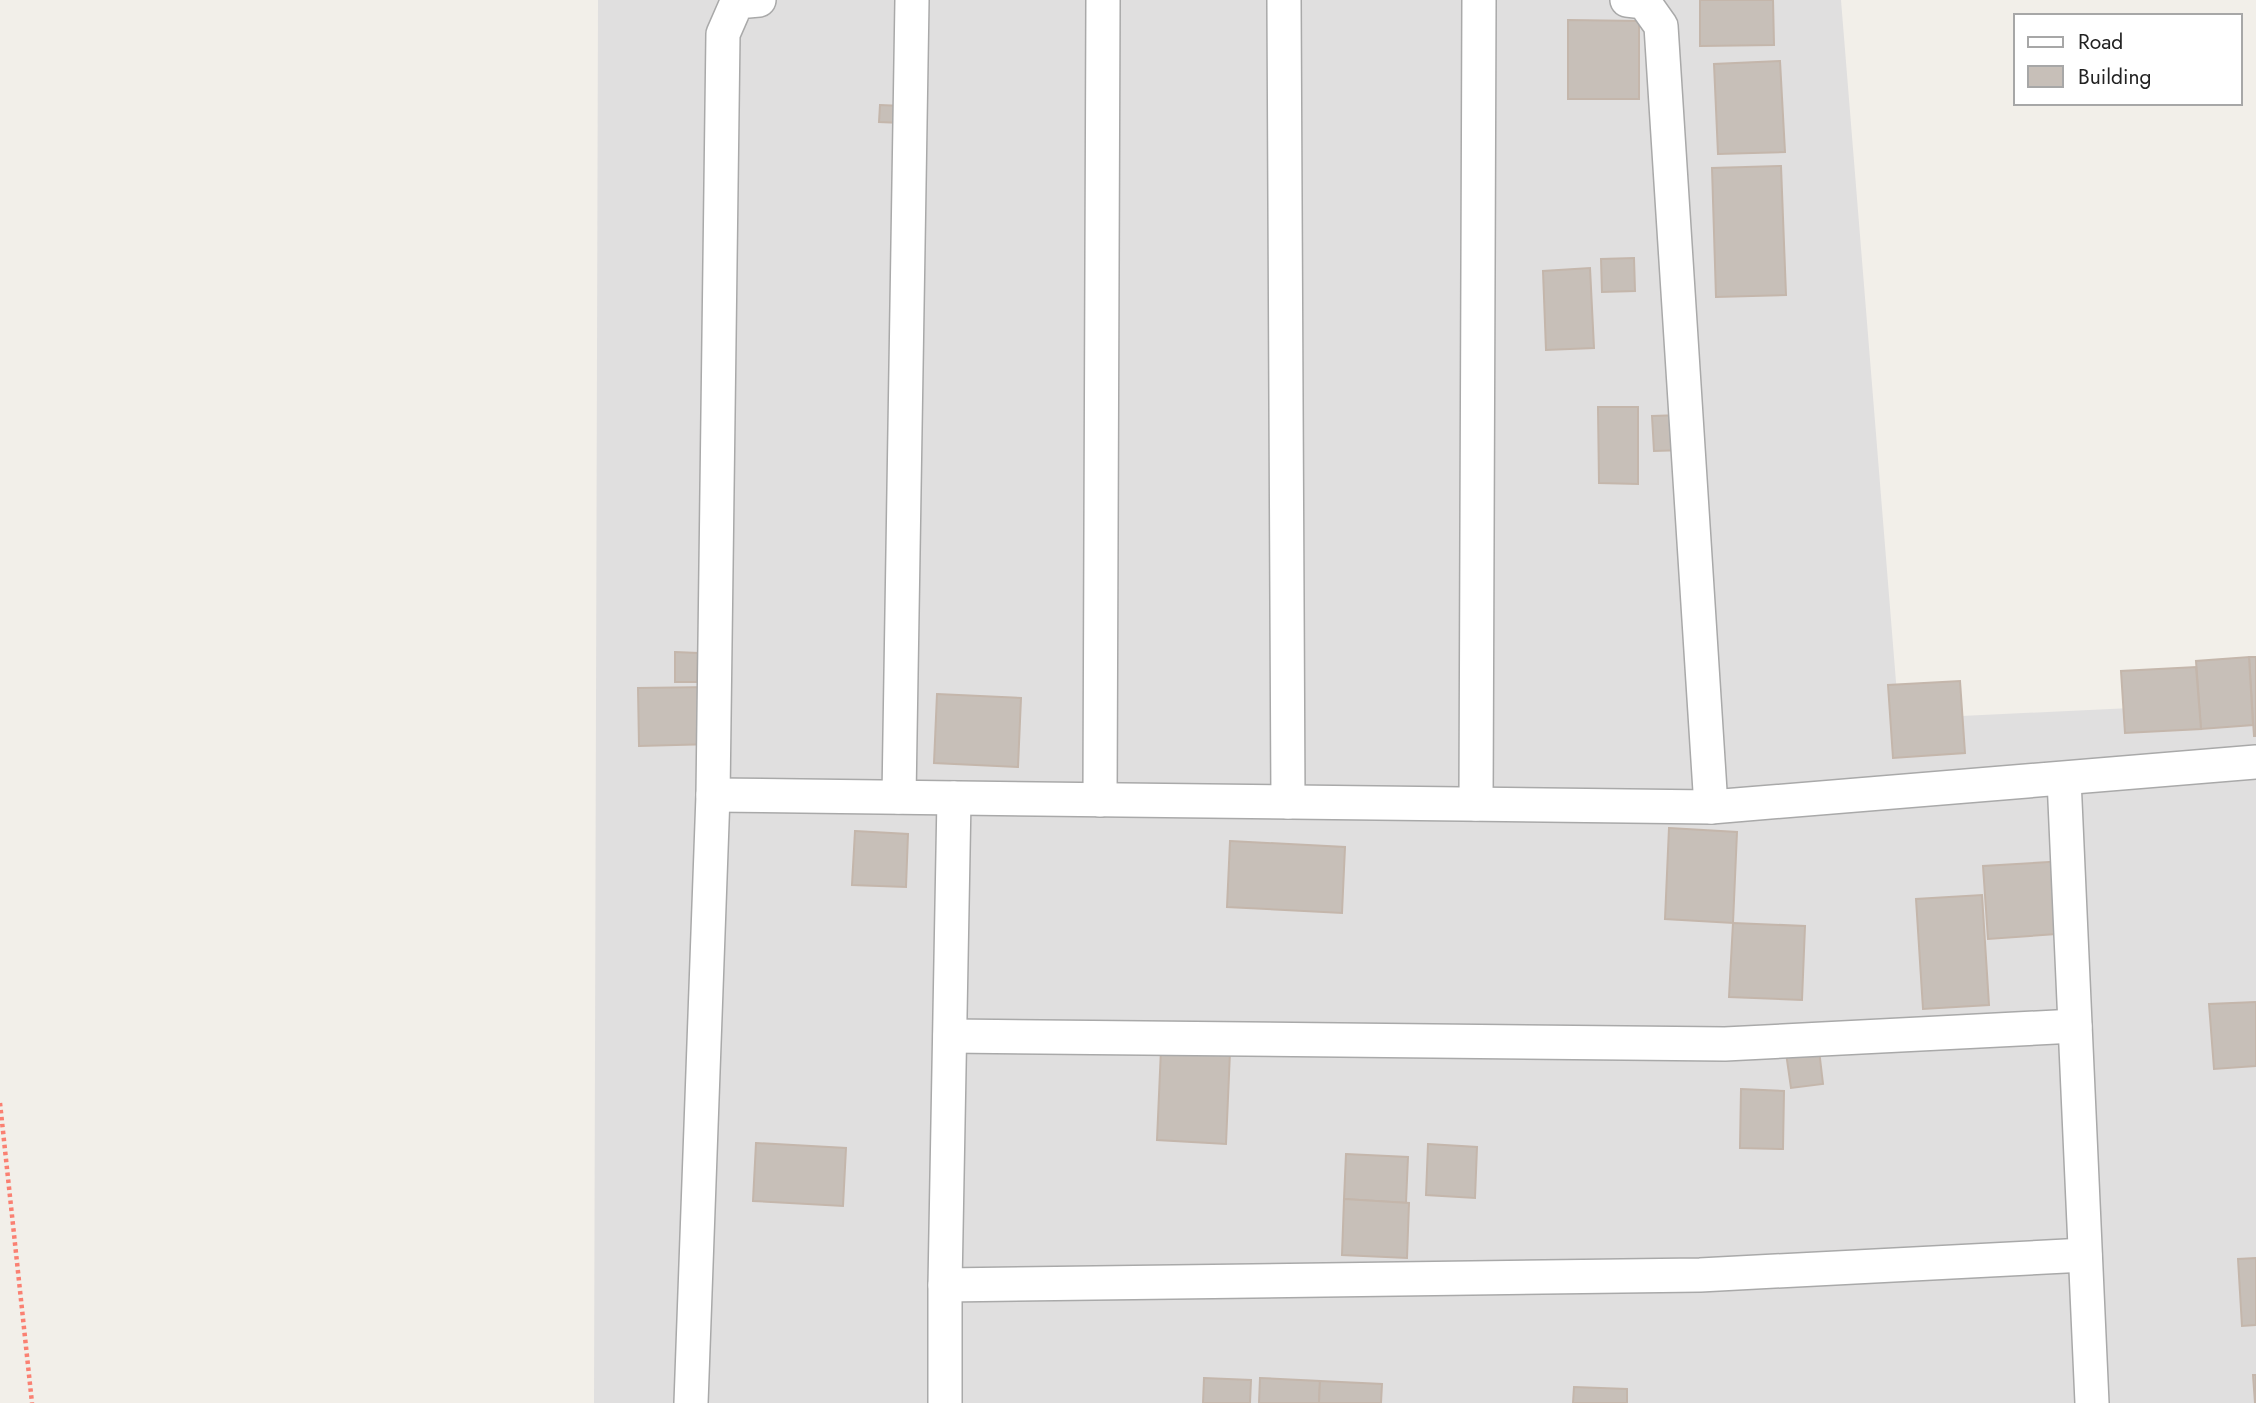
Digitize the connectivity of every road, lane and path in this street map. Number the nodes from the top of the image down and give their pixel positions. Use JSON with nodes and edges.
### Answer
{"nodes":[{"id":1,"x":759,"y":0,"type":"edge"},
{"id":2,"x":912,"y":0,"type":"edge"},
{"id":3,"x":1103,"y":0,"type":"edge"},
{"id":4,"x":1284,"y":0,"type":"edge"},
{"id":5,"x":1479,"y":0,"type":"edge"},
{"id":6,"x":1627,"y":0,"type":"edge"},
{"id":7,"x":2256,"y":762,"type":"edge"},
{"id":8,"x":2063,"y":779,"type":"junction"},
{"id":9,"x":713,"y":795,"type":"junction"},
{"id":10,"x":899,"y":797,"type":"junction"},
{"id":11,"x":954,"y":798,"type":"junction"},
{"id":12,"x":1100,"y":800,"type":"junction"},
{"id":13,"x":1288,"y":802,"type":"junction"},
{"id":14,"x":1476,"y":804,"type":"junction"},
{"id":15,"x":1711,"y":807,"type":"junction"},
{"id":16,"x":2075,"y":1026,"type":"junction"},
{"id":17,"x":950,"y":1035,"type":"junction"},
{"id":18,"x":0,"y":1103,"type":"edge"},
{"id":19,"x":2085,"y":1255,"type":"junction"},
{"id":20,"x":945,"y":1285,"type":"junction"},
{"id":21,"x":32,"y":1403,"type":"edge"},
{"id":22,"x":691,"y":1403,"type":"edge"},
{"id":23,"x":945,"y":1403,"type":"edge"},
{"id":24,"x":2092,"y":1403,"type":"edge"}],
"edges":[{"from":1,"to":9,"type":"street"},
{"from":2,"to":10,"type":"street"},
{"from":3,"to":12,"type":"street"},
{"from":4,"to":13,"type":"street"},
{"from":5,"to":14,"type":"street"},
{"from":6,"to":15,"type":"street"},
{"from":7,"to":8,"type":"street"},
{"from":8,"to":15,"type":"street"},
{"from":8,"to":16,"type":"street"},
{"from":9,"to":10,"type":"street"},
{"from":9,"to":22,"type":"street"},
{"from":10,"to":11,"type":"street"},
{"from":11,"to":12,"type":"street"},
{"from":11,"to":17,"type":"street"},
{"from":12,"to":13,"type":"street"},
{"from":13,"to":14,"type":"street"},
{"from":14,"to":15,"type":"street"},
{"from":16,"to":17,"type":"street"},
{"from":16,"to":19,"type":"street"},
{"from":17,"to":20,"type":"street"},
{"from":18,"to":21,"type":"path"},
{"from":19,"to":20,"type":"street"},
{"from":19,"to":24,"type":"street"},
{"from":20,"to":23,"type":"street"}]}
